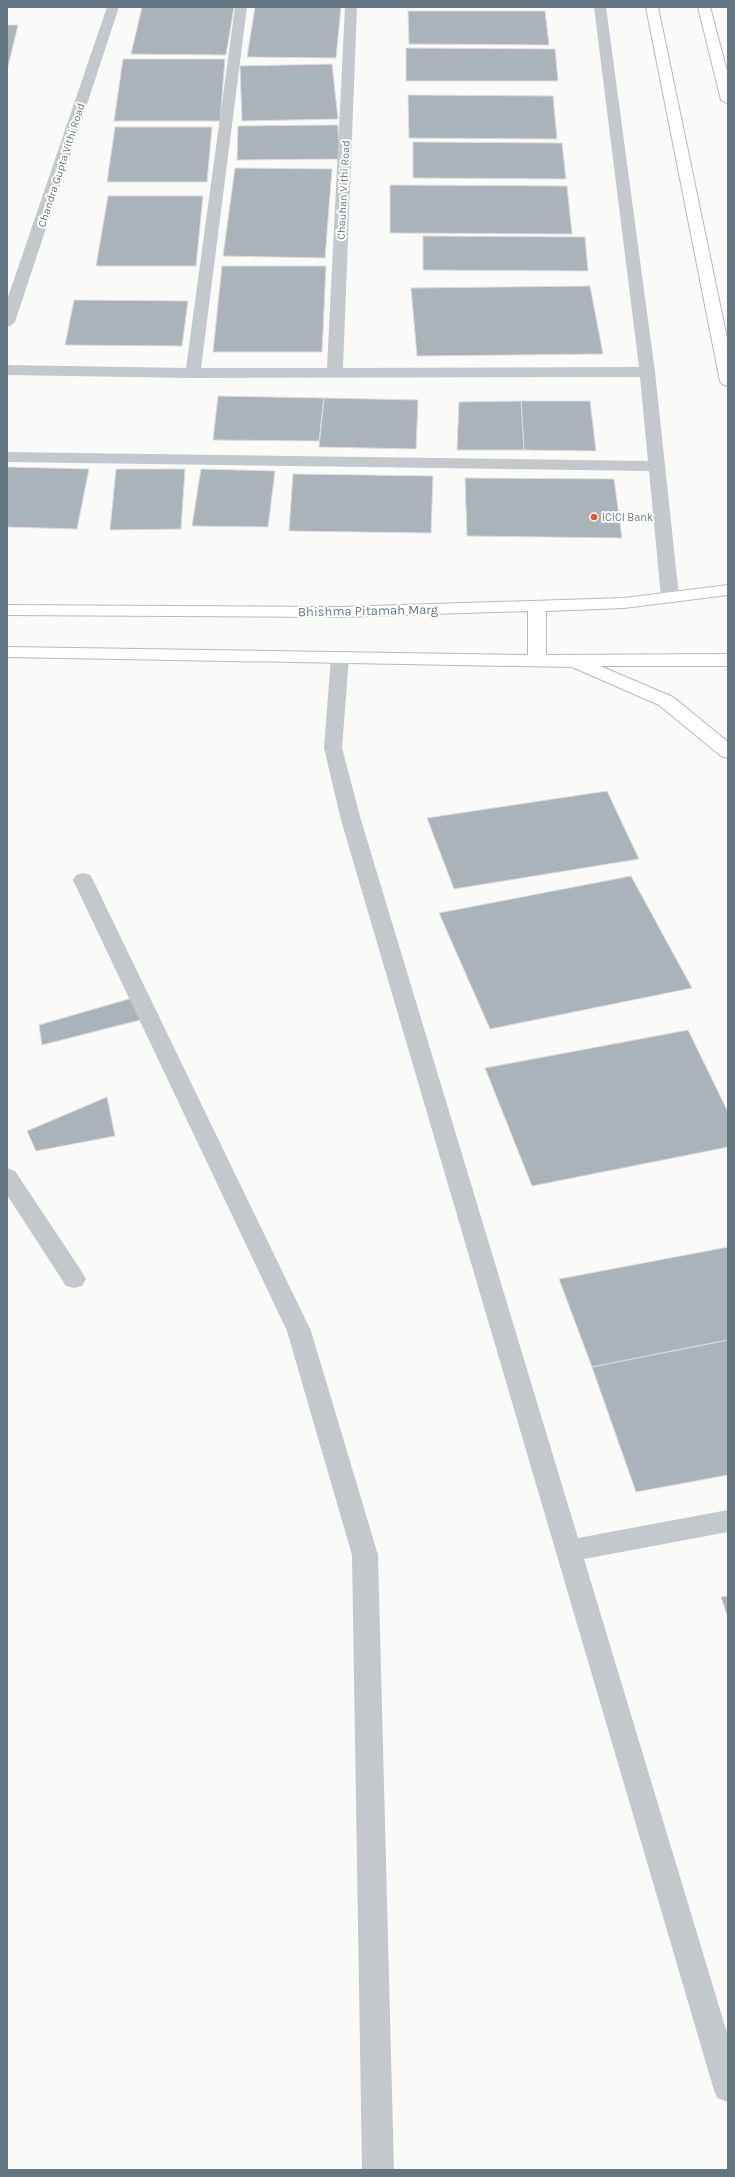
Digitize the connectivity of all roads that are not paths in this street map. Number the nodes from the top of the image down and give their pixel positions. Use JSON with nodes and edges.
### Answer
{"nodes":[{"id":1,"x":113,"y":7,"type":"edge"},
{"id":2,"x":241,"y":7,"type":"edge"},
{"id":3,"x":351,"y":7,"type":"edge"},
{"id":4,"x":600,"y":7,"type":"edge"},
{"id":5,"x":652,"y":7,"type":"edge"},
{"id":6,"x":704,"y":7,"type":"edge"},
{"id":7,"x":728,"y":100,"type":"edge"},
{"id":8,"x":11,"y":302,"type":"edge"},
{"id":9,"x":7,"y":322,"type":"edge"},
{"id":10,"x":725,"y":356,"type":"edge"},
{"id":11,"x":7,"y":370,"type":"edge"},
{"id":12,"x":647,"y":372,"type":"junction"},
{"id":13,"x":193,"y":373,"type":"junction"},
{"id":14,"x":335,"y":373,"type":"junction"},
{"id":15,"x":728,"y":381,"type":"edge"},
{"id":16,"x":7,"y":457,"type":"edge"},
{"id":17,"x":656,"y":466,"type":"junction"},
{"id":18,"x":728,"y":590,"type":"edge"},
{"id":19,"x":670,"y":597,"type":"junction"},
{"id":20,"x":537,"y":606,"type":"junction"},
{"id":21,"x":7,"y":610,"type":"edge"},
{"id":22,"x":7,"y":652,"type":"edge"},
{"id":23,"x":340,"y":657,"type":"junction"},
{"id":24,"x":537,"y":660,"type":"junction"},
{"id":25,"x":728,"y":660,"type":"edge"},
{"id":26,"x":572,"y":661,"type":"junction"},
{"id":27,"x":728,"y":752,"type":"edge"},
{"id":28,"x":83,"y":880,"type":"dead end"},
{"id":29,"x":7,"y":1178,"type":"edge"},
{"id":30,"x":74,"y":1279,"type":"dead end"},
{"id":31,"x":728,"y":1521,"type":"edge"},
{"id":32,"x":569,"y":1551,"type":"junction"},
{"id":33,"x":728,"y":2087,"type":"edge"},
{"id":34,"x":378,"y":2170,"type":"edge"}],
"edges":[{"from":1,"to":8,"type":"street","name":"Chandra Gupta Vithi Road"},
{"from":2,"to":13,"type":"street"},
{"from":3,"to":14,"type":"street","name":"Chauhan Vithi Road"},
{"from":4,"to":12,"type":"street"},
{"from":5,"to":10,"type":"main road"},
{"from":6,"to":7,"type":"main road"},
{"from":8,"to":9,"type":"street","name":"Chandra Gupta Vithi Road"},
{"from":10,"to":15,"type":"main road"},
{"from":11,"to":13,"type":"street"},
{"from":12,"to":14,"type":"street"},
{"from":12,"to":17,"type":"street"},
{"from":13,"to":14,"type":"street"},
{"from":16,"to":17,"type":"street"},
{"from":17,"to":19,"type":"street"},
{"from":18,"to":19,"type":"main road","name":"Bhishma Pitamah Marg"},
{"from":19,"to":20,"type":"main road","name":"Bhishma Pitamah Marg"},
{"from":20,"to":21,"type":"main road","name":"Bhishma Pitamah Marg"},
{"from":20,"to":24,"type":"main road"},
{"from":22,"to":23,"type":"main road"},
{"from":23,"to":24,"type":"main road"},
{"from":23,"to":32,"type":"street"},
{"from":24,"to":26,"type":"main road"},
{"from":25,"to":26,"type":"main road"},
{"from":26,"to":27,"type":"main road"},
{"from":28,"to":34,"type":"street"},
{"from":29,"to":30,"type":"street"},
{"from":31,"to":32,"type":"street"},
{"from":32,"to":33,"type":"street"}]}
